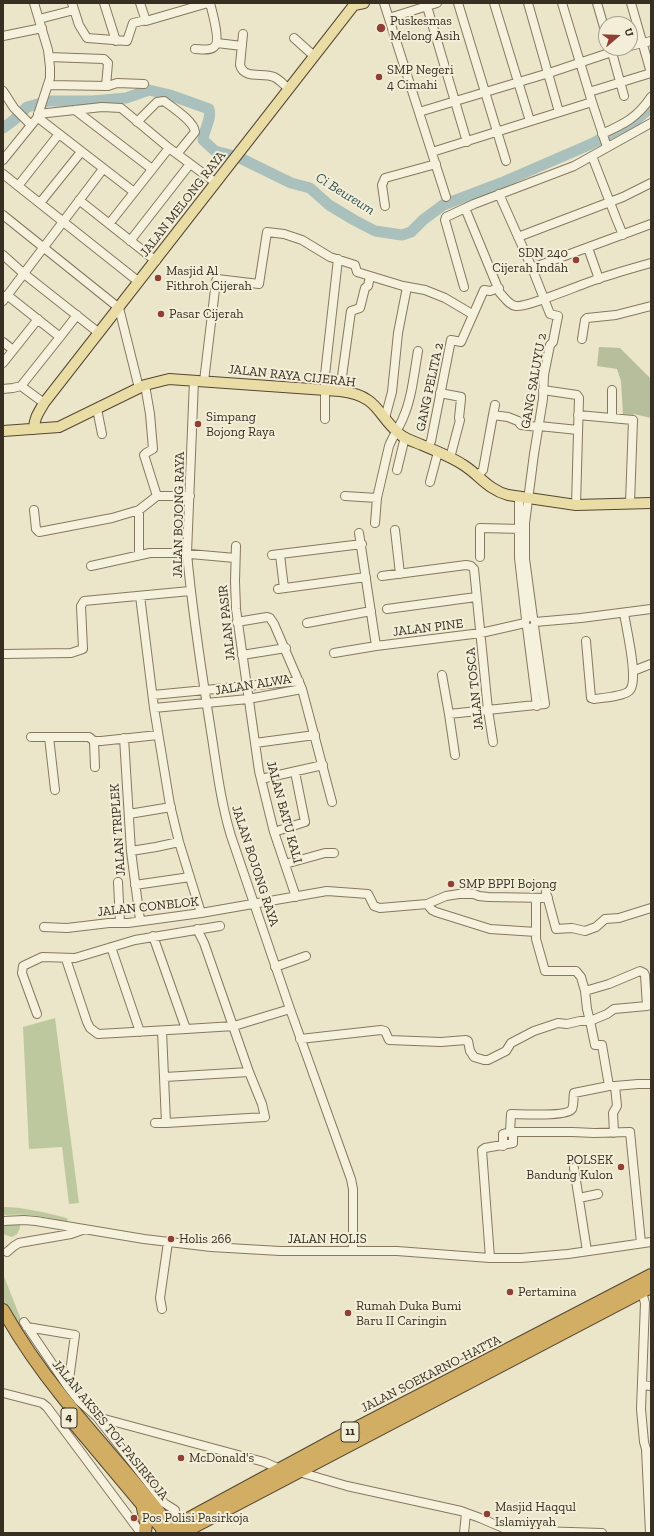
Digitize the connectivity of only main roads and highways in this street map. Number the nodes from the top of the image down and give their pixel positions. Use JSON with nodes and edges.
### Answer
{"nodes":[{"id":1,"x":357,"y":4,"type":"edge"},
{"id":2,"x":34,"y":429,"type":"junction"},
{"id":3,"x":3,"y":431,"type":"edge"},
{"id":4,"x":651,"y":503,"type":"edge"},
{"id":5,"x":651,"y":1275,"type":"edge"},
{"id":6,"x":647,"y":1289,"type":"edge"},
{"id":7,"x":607,"y":1304,"type":"junction"},
{"id":8,"x":3,"y":1310,"type":"edge"},
{"id":9,"x":3,"y":1324,"type":"edge"},
{"id":10,"x":502,"y":1360,"type":"junction"},
{"id":11,"x":143,"y":1507,"type":"junction"},
{"id":12,"x":205,"y":1515,"type":"junction"},
{"id":13,"x":169,"y":1529,"type":"edge"},
{"id":14,"x":145,"y":1533,"type":"edge"},
{"id":15,"x":182,"y":1533,"type":"edge"},
{"id":16,"x":196,"y":1533,"type":"edge"}],
"edges":[{"from":1,"to":2,"type":"main road","name":"JALAN MELONG RAYA"},
{"from":2,"to":3,"type":"main road","name":"JALAN RAYA CIJERAH"},
{"from":2,"to":4,"type":"main road","name":"JALAN RAYA CIJERAH"},
{"from":5,"to":7,"type":"highway","name":"JALAN SOEKARNO-HATTA","number":"11"},
{"from":6,"to":7,"type":"highway","name":"JALAN SOEKARNO-HATTA","number":"11"},
{"from":7,"to":10,"type":"highway","name":"JALAN SOEKARNO-HATTA","number":"11"},
{"from":8,"to":13,"type":"highway","name":"JALAN AKSES TOL PASIRKOJA","number":"4"},
{"from":9,"to":11,"type":"highway","name":"JALAN AKSES TOL PASIRKOJA","number":"4"},
{"from":10,"to":12,"type":"highway","name":"JALAN SOEKARNO-HATTA","number":"11"},
{"from":10,"to":12,"type":"highway","name":"JALAN SOEKARNO-HATTA","number":"11"},
{"from":11,"to":13,"type":"highway","name":"JALAN AKSES TOL PASIRKOJA","number":"4"},
{"from":11,"to":14,"type":"highway"},
{"from":12,"to":13,"type":"highway"},
{"from":12,"to":15,"type":"highway","name":"JALAN SOEKARNO-HATTA","number":"11"},
{"from":12,"to":16,"type":"highway"}]}
